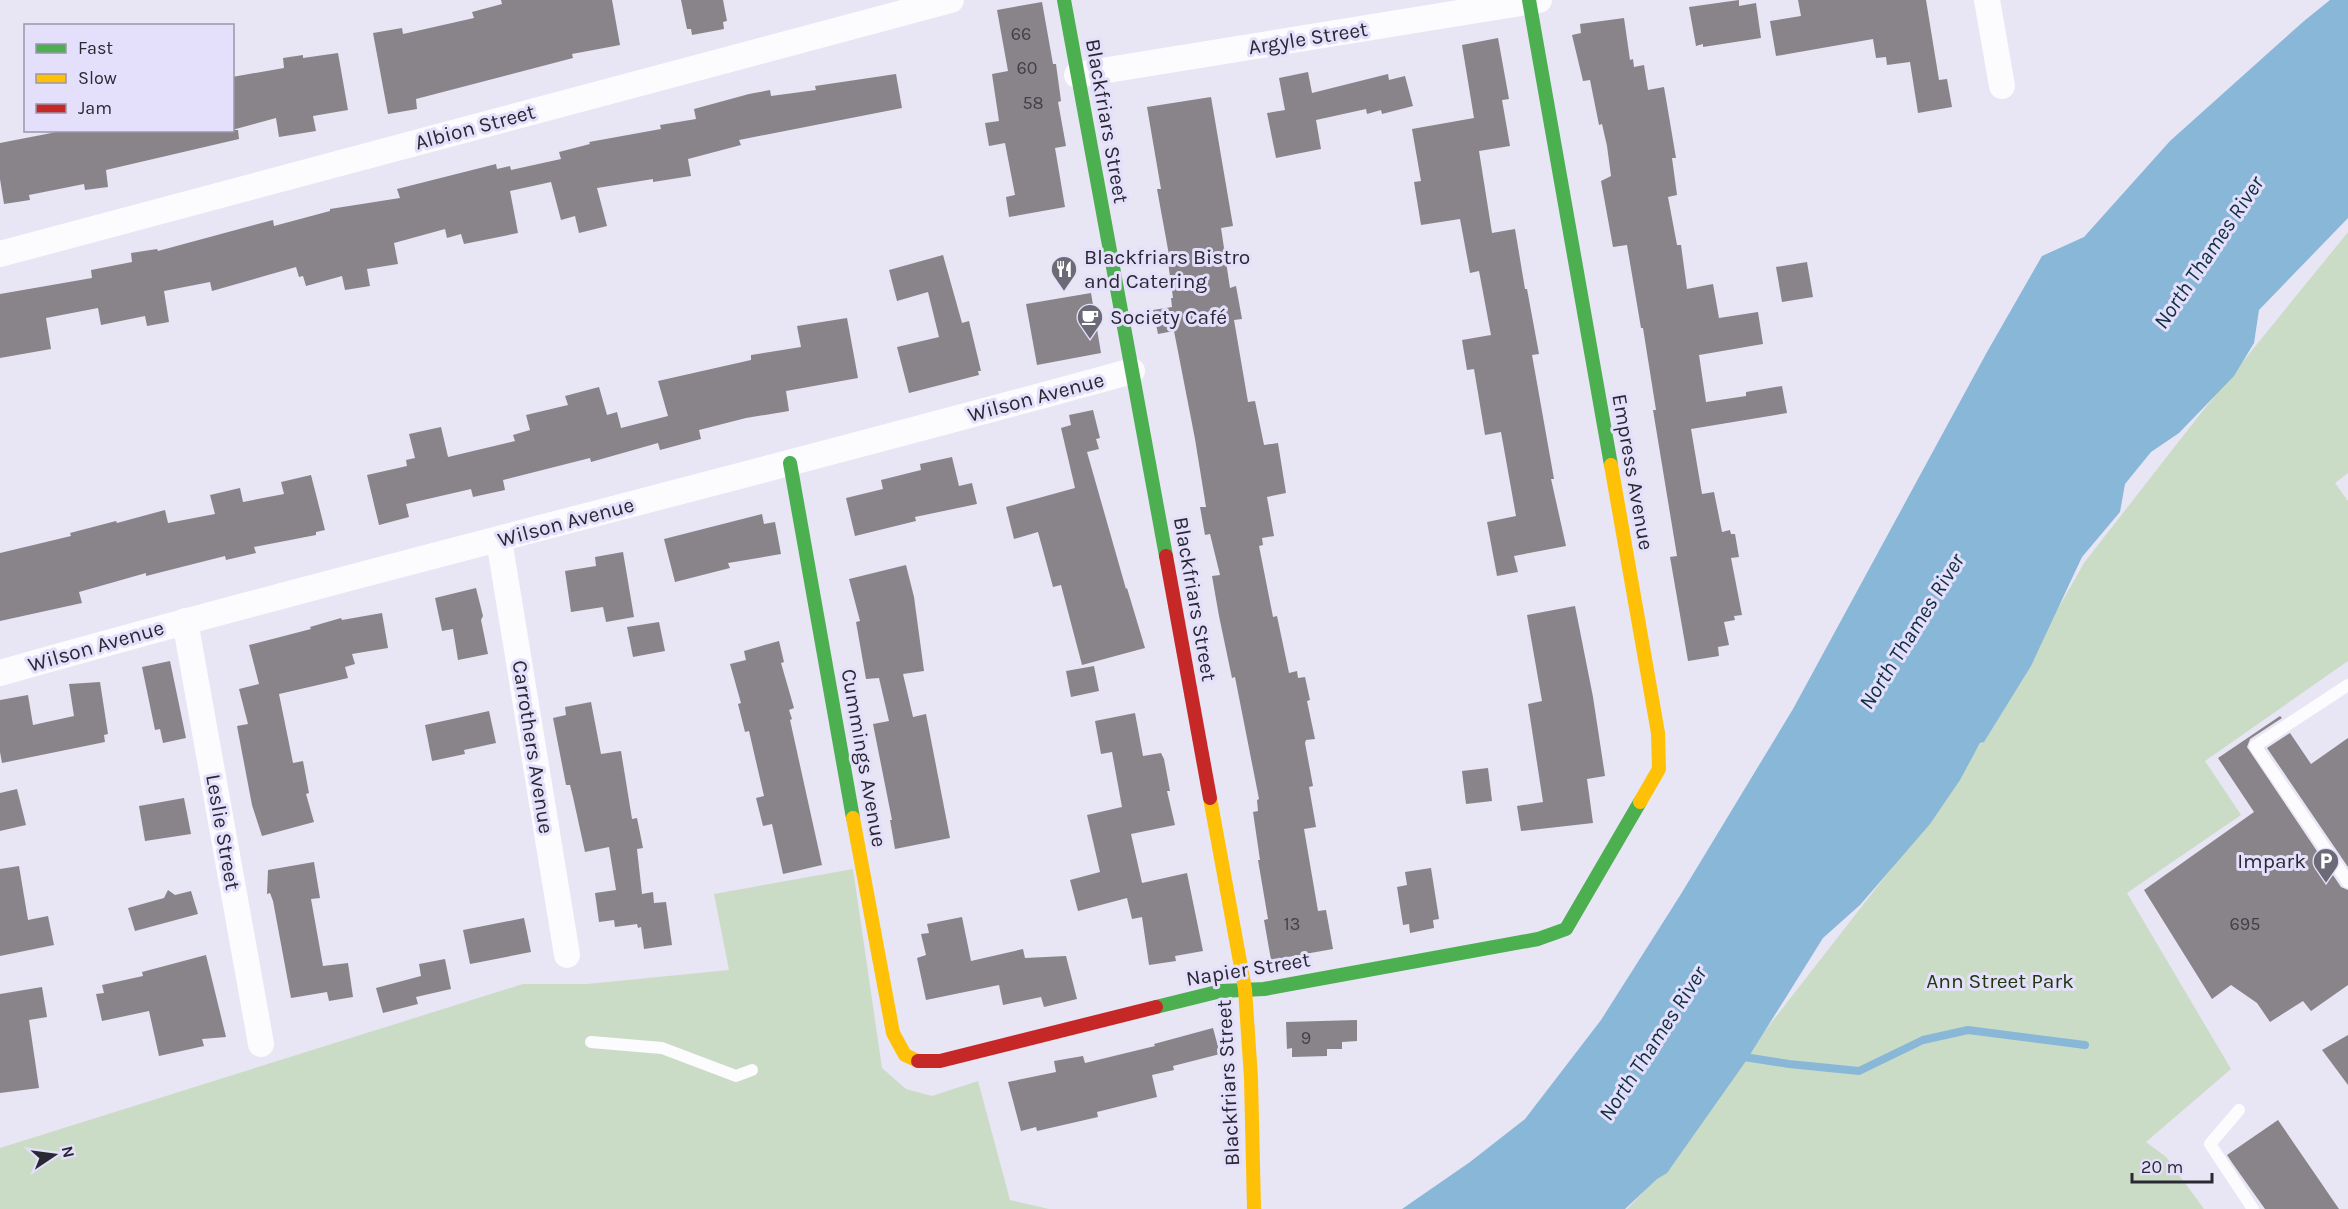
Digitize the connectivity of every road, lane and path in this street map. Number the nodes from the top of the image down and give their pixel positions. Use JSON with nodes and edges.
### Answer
{"nodes":[{"id":1,"x":951,"y":0,"type":"edge"},
{"id":2,"x":1064,"y":0,"type":"edge"},
{"id":3,"x":1987,"y":0,"type":"edge"},
{"id":4,"x":1532,"y":1,"type":"edge"},
{"id":5,"x":1077,"y":75,"type":"junction"},
{"id":6,"x":2002,"y":86,"type":"dead end"},
{"id":7,"x":0,"y":254,"type":"edge"},
{"id":8,"x":1132,"y":371,"type":"junction"},
{"id":9,"x":790,"y":463,"type":"junction"},
{"id":10,"x":499,"y":540,"type":"junction"},
{"id":11,"x":185,"y":621,"type":"junction"},
{"id":12,"x":0,"y":673,"type":"edge"},
{"id":13,"x":2348,"y":685,"type":"edge"},
{"id":14,"x":2348,"y":882,"type":"edge"},
{"id":15,"x":1566,"y":929,"type":"joint"},
{"id":16,"x":567,"y":955,"type":"dead end"},
{"id":17,"x":1245,"y":989,"type":"junction"},
{"id":18,"x":591,"y":1042,"type":"dead end"},
{"id":19,"x":261,"y":1044,"type":"dead end"},
{"id":20,"x":905,"y":1056,"type":"joint"},
{"id":21,"x":752,"y":1070,"type":"dead end"},
{"id":22,"x":2239,"y":1110,"type":"dead end"},
{"id":23,"x":1254,"y":1209,"type":"edge"},
{"id":24,"x":2253,"y":1209,"type":"edge"}],
"edges":[{"from":1,"to":7,"type":"street","name":"Albion Street"},
{"from":2,"to":5,"type":"street","name":"Blackfriars Street"},
{"from":3,"to":6,"type":"street"},
{"from":4,"to":5,"type":"street","name":"Argyle Street"},
{"from":4,"to":15,"type":"street","name":"Empress Avenue"},
{"from":5,"to":8,"type":"street","name":"Blackfriars Street"},
{"from":8,"to":9,"type":"street","name":"Wilson Avenue"},
{"from":8,"to":17,"type":"street","name":"Blackfriars Street"},
{"from":9,"to":10,"type":"street","name":"Wilson Avenue"},
{"from":9,"to":20,"type":"street","name":"Cummings Avenue"},
{"from":10,"to":11,"type":"street","name":"Wilson Avenue"},
{"from":10,"to":16,"type":"street","name":"Carrothers Avenue"},
{"from":11,"to":12,"type":"street","name":"Wilson Avenue"},
{"from":11,"to":19,"type":"street","name":"Leslie Street"},
{"from":13,"to":14,"type":"lane"},
{"from":15,"to":17,"type":"street","name":"Napier Street"},
{"from":17,"to":20,"type":"street","name":"Napier Street"},
{"from":17,"to":23,"type":"street","name":"Blackfriars Street"},
{"from":18,"to":21,"type":"lane"},
{"from":22,"to":24,"type":"lane"}]}
